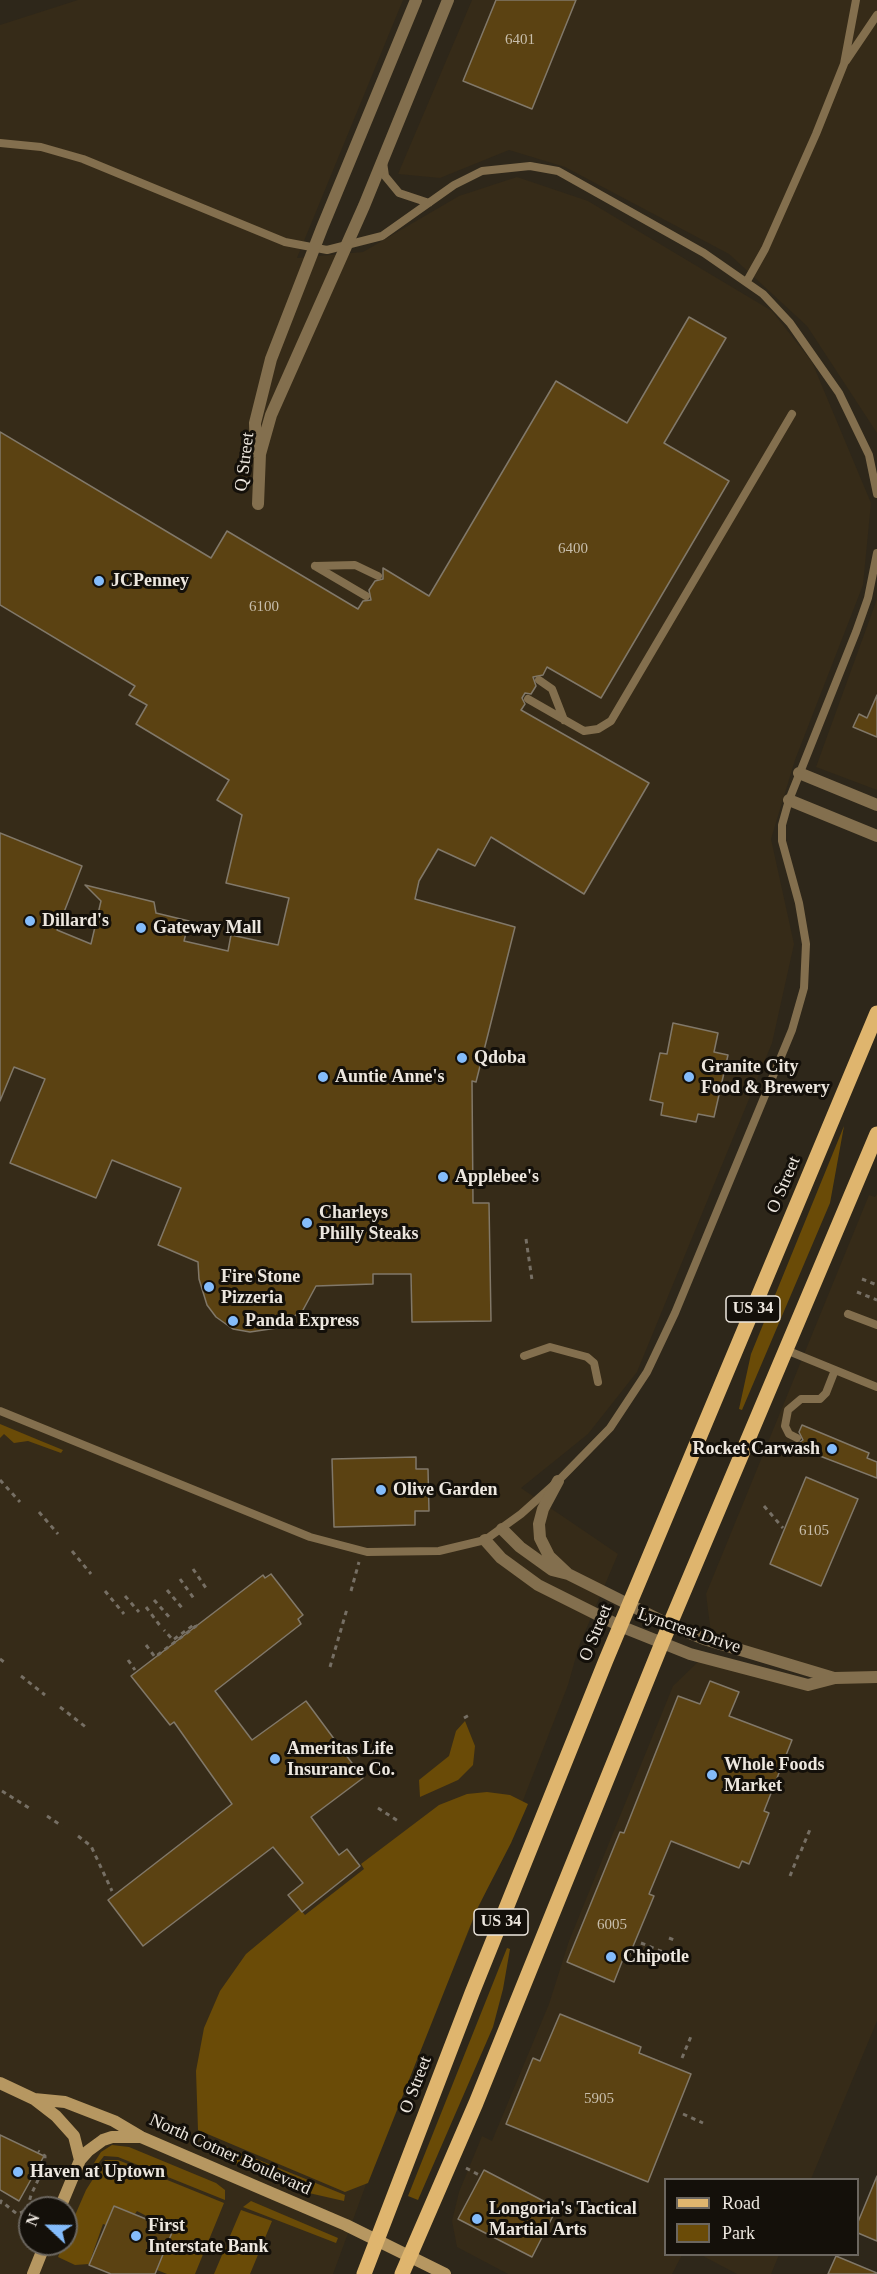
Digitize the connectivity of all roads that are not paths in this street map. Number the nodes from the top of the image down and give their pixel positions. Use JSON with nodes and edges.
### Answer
{"nodes":[{"id":1,"x":416,"y":0,"type":"edge"},
{"id":2,"x":448,"y":0,"type":"edge"},
{"id":3,"x":856,"y":0,"type":"edge"},
{"id":4,"x":877,"y":15,"type":"edge"},
{"id":5,"x":844,"y":64,"type":"junction"},
{"id":6,"x":0,"y":143,"type":"edge"},
{"id":7,"x":383,"y":158,"type":"junction"},
{"id":8,"x":429,"y":202,"type":"junction"},
{"id":9,"x":346,"y":246,"type":"junction"},
{"id":10,"x":314,"y":249,"type":"junction"},
{"id":11,"x":747,"y":280,"type":"junction"},
{"id":12,"x":792,"y":414,"type":"dead end"},
{"id":13,"x":877,"y":494,"type":"edge"},
{"id":14,"x":877,"y":553,"type":"edge"},
{"id":15,"x":378,"y":576,"type":"dead end"},
{"id":16,"x":366,"y":596,"type":"dead end"},
{"id":17,"x":539,"y":680,"type":"dead end"},
{"id":18,"x":528,"y":699,"type":"dead end"},
{"id":19,"x":564,"y":720,"type":"junction"},
{"id":20,"x":799,"y":773,"type":"junction"},
{"id":21,"x":789,"y":800,"type":"junction"},
{"id":22,"x":877,"y":806,"type":"edge"},
{"id":23,"x":877,"y":836,"type":"edge"},
{"id":24,"x":877,"y":1013,"type":"edge"},
{"id":25,"x":877,"y":1134,"type":"edge"},
{"id":26,"x":848,"y":1314,"type":"dead end"},
{"id":27,"x":877,"y":1325,"type":"edge"},
{"id":28,"x":786,"y":1350,"type":"junction"},
{"id":29,"x":524,"y":1356,"type":"dead end"},
{"id":30,"x":835,"y":1370,"type":"junction"},
{"id":31,"x":598,"y":1382,"type":"dead end"},
{"id":32,"x":877,"y":1387,"type":"edge"},
{"id":33,"x":0,"y":1412,"type":"edge"},
{"id":34,"x":797,"y":1438,"type":"dead end"},
{"id":35,"x":558,"y":1481,"type":"junction"},
{"id":36,"x":502,"y":1529,"type":"junction"},
{"id":37,"x":485,"y":1540,"type":"junction"},
{"id":38,"x":568,"y":1574,"type":"junction"},
{"id":39,"x":629,"y":1605,"type":"junction"},
{"id":40,"x":670,"y":1625,"type":"junction"},
{"id":41,"x":620,"y":1626,"type":"junction"},
{"id":42,"x":662,"y":1643,"type":"junction"},
{"id":43,"x":877,"y":1677,"type":"edge"},
{"id":44,"x":835,"y":1678,"type":"junction"},
{"id":45,"x":0,"y":2083,"type":"edge"},
{"id":46,"x":34,"y":2099,"type":"junction"},
{"id":47,"x":141,"y":2136,"type":"junction"},
{"id":48,"x":80,"y":2160,"type":"junction"},
{"id":49,"x":65,"y":2196,"type":"edge"},
{"id":50,"x":377,"y":2240,"type":"junction"},
{"id":51,"x":410,"y":2255,"type":"junction"},
{"id":52,"x":40,"y":2256,"type":"edge"},
{"id":53,"x":33,"y":2274,"type":"edge"},
{"id":54,"x":364,"y":2274,"type":"edge"},
{"id":55,"x":402,"y":2274,"type":"edge"},
{"id":56,"x":445,"y":2274,"type":"edge"}],
"edges":[{"from":1,"to":10,"type":"street","name":"Q Street"},
{"from":2,"to":7,"type":"street","name":"Q Street"},
{"from":3,"to":5,"type":"lane"},
{"from":4,"to":5,"type":"lane"},
{"from":5,"to":11,"type":"lane"},
{"from":6,"to":10,"type":"lane"},
{"from":7,"to":8,"type":"lane"},
{"from":7,"to":9,"type":"street","name":"Q Street"},
{"from":8,"to":9,"type":"lane"},
{"from":8,"to":11,"type":"lane"},
{"from":9,"to":10,"type":"lane"},
{"from":9,"to":10,"type":"street","name":"Q Street"},
{"from":11,"to":13,"type":"lane"},
{"from":12,"to":19,"type":"lane"},
{"from":14,"to":20,"type":"lane"},
{"from":15,"to":16,"type":"lane"},
{"from":17,"to":19,"type":"lane"},
{"from":18,"to":19,"type":"lane"},
{"from":20,"to":21,"type":"lane"},
{"from":20,"to":22,"type":"street"},
{"from":21,"to":23,"type":"street"},
{"from":21,"to":35,"type":"lane"},
{"from":24,"to":39,"type":"main road","name":"O Street","number":"US 34"},
{"from":25,"to":28,"type":"main road","number":"US 34"},
{"from":26,"to":27,"type":"lane"},
{"from":28,"to":30,"type":"lane"},
{"from":28,"to":40,"type":"main road","number":"US 34"},
{"from":29,"to":31,"type":"lane"},
{"from":30,"to":32,"type":"lane"},
{"from":30,"to":34,"type":"lane"},
{"from":33,"to":37,"type":"lane"},
{"from":35,"to":36,"type":"lane"},
{"from":35,"to":38,"type":"street"},
{"from":36,"to":37,"type":"lane"},
{"from":36,"to":38,"type":"street","name":"Lyncrest Drive"},
{"from":37,"to":41,"type":"street","name":"Lyncrest Drive"},
{"from":38,"to":39,"type":"street","name":"Lyncrest Drive"},
{"from":39,"to":40,"type":"street","name":"Lyncrest Drive"},
{"from":39,"to":41,"type":"main road","name":"O Street","number":"US 34"},
{"from":40,"to":42,"type":"main road","number":"US 34"},
{"from":40,"to":44,"type":"street","name":"Lyncrest Drive"},
{"from":41,"to":42,"type":"street","name":"Lyncrest Drive"},
{"from":41,"to":50,"type":"main road","name":"O Street","number":"US 34"},
{"from":42,"to":44,"type":"street","name":"Lyncrest Drive"},
{"from":42,"to":51,"type":"main road","number":"US 34"},
{"from":43,"to":44,"type":"street","name":"Lyncrest Drive"},
{"from":45,"to":46,"type":"main road","name":"North Cotner Boulevard"},
{"from":46,"to":47,"type":"main road","name":"North Cotner Boulevard"},
{"from":46,"to":48,"type":"main road","name":"North Cotner Boulevard"},
{"from":47,"to":48,"type":"main road"},
{"from":47,"to":50,"type":"main road","name":"North Cotner Boulevard"},
{"from":48,"to":49,"type":"main road"},
{"from":50,"to":51,"type":"main road","name":"North Cotner Boulevard"},
{"from":50,"to":54,"type":"main road","name":"O Street","number":"US 34"},
{"from":51,"to":55,"type":"main road","number":"US 34"},
{"from":51,"to":56,"type":"main road","name":"North Cotner Boulevard"},
{"from":52,"to":53,"type":"main road"}]}
